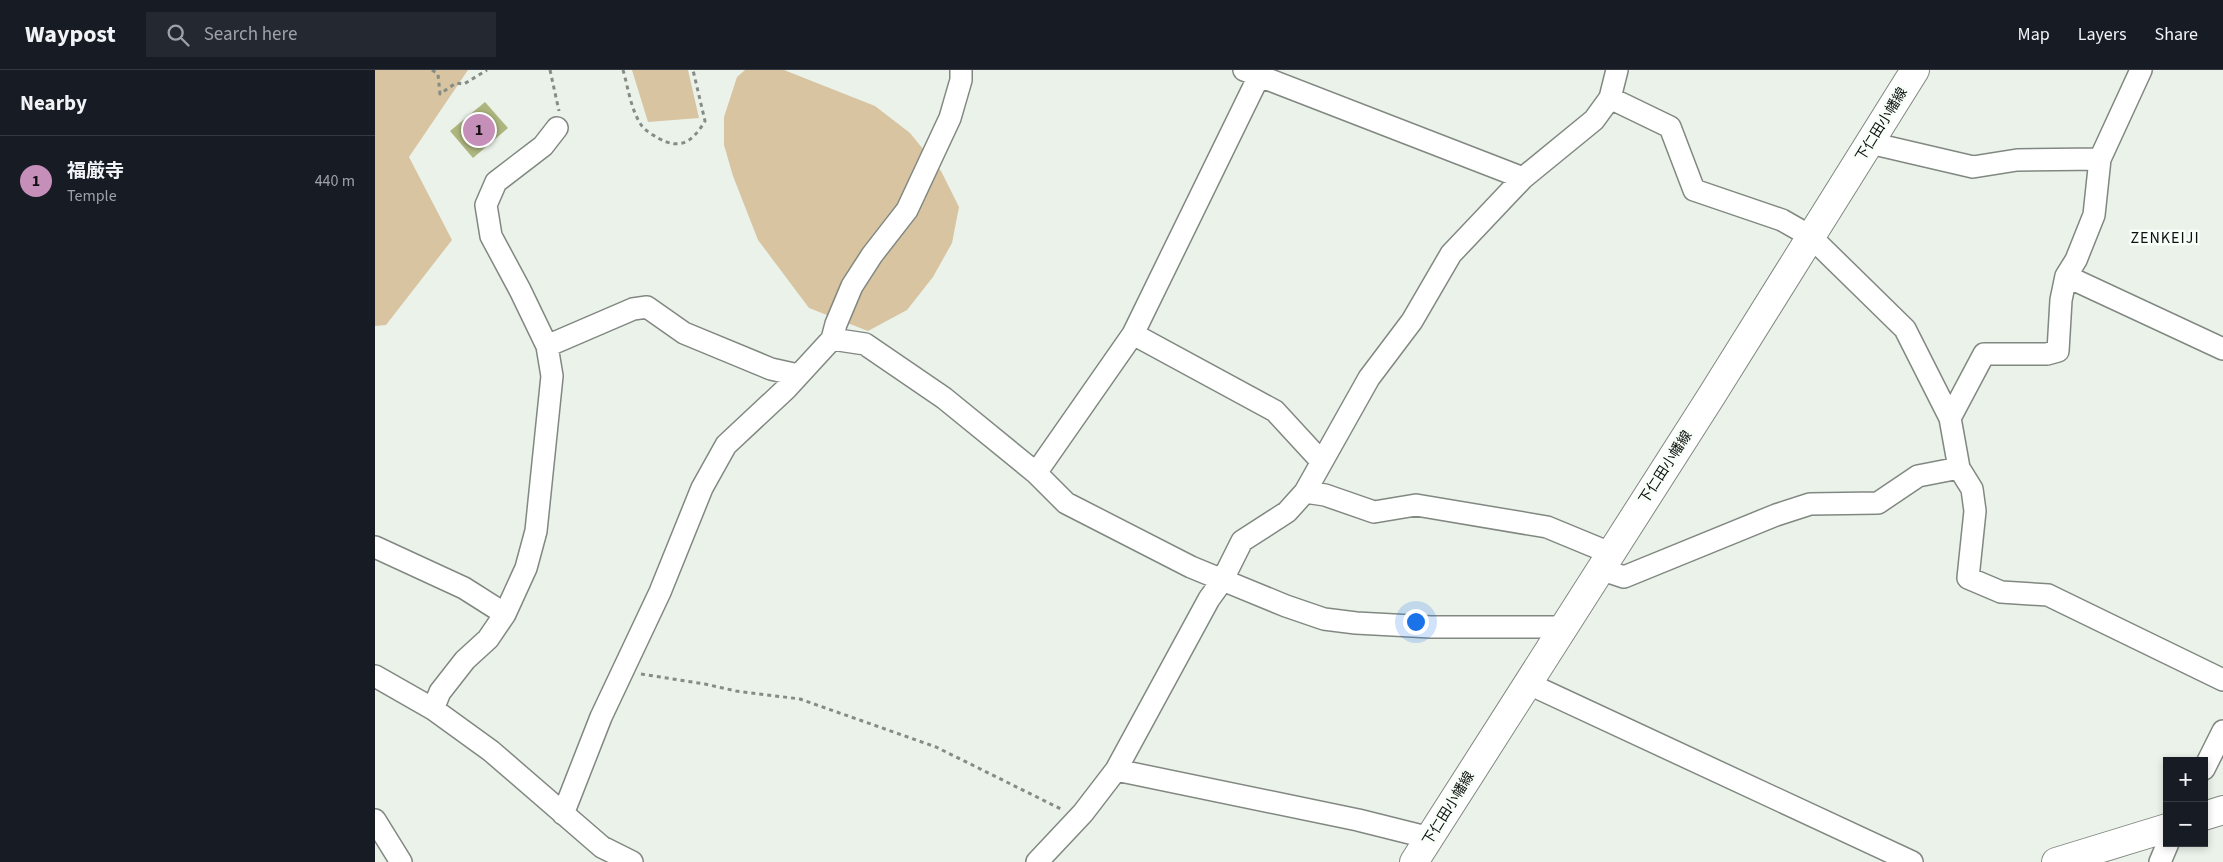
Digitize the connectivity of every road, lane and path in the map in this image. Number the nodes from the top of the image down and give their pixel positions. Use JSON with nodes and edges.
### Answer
{"nodes":[{"id":1,"x":432,"y":70,"type":"edge"},
{"id":2,"x":487,"y":70,"type":"edge"},
{"id":3,"x":550,"y":70,"type":"edge"},
{"id":4,"x":623,"y":70,"type":"edge"},
{"id":5,"x":693,"y":70,"type":"edge"},
{"id":6,"x":961,"y":70,"type":"edge"},
{"id":7,"x":1617,"y":70,"type":"edge"},
{"id":8,"x":1915,"y":70,"type":"edge"},
{"id":9,"x":2141,"y":70,"type":"edge"},
{"id":10,"x":1255,"y":72,"type":"edge"},
{"id":11,"x":1610,"y":98,"type":"junction"},
{"id":12,"x":557,"y":128,"type":"joint"},
{"id":13,"x":1870,"y":143,"type":"junction"},
{"id":14,"x":2100,"y":159,"type":"junction"},
{"id":15,"x":1523,"y":178,"type":"junction"},
{"id":16,"x":1810,"y":236,"type":"junction"},
{"id":17,"x":2066,"y":276,"type":"junction"},
{"id":18,"x":1133,"y":334,"type":"junction"},
{"id":19,"x":832,"y":339,"type":"junction"},
{"id":20,"x":547,"y":346,"type":"junction"},
{"id":21,"x":2223,"y":349,"type":"edge"},
{"id":22,"x":798,"y":375,"type":"junction"},
{"id":23,"x":1950,"y":418,"type":"junction"},
{"id":24,"x":1321,"y":461,"type":"junction"},
{"id":25,"x":1959,"y":468,"type":"junction"},
{"id":26,"x":1036,"y":472,"type":"junction"},
{"id":27,"x":1305,"y":492,"type":"junction"},
{"id":28,"x":375,"y":547,"type":"edge"},
{"id":29,"x":1605,"y":561,"type":"junction"},
{"id":30,"x":1222,"y":581,"type":"junction"},
{"id":31,"x":505,"y":614,"type":"junction"},
{"id":32,"x":1563,"y":627,"type":"junction"},
{"id":33,"x":625,"y":670,"type":"junction"},
{"id":34,"x":375,"y":676,"type":"edge"},
{"id":35,"x":2223,"y":680,"type":"edge"},
{"id":36,"x":1527,"y":683,"type":"junction"},
{"id":37,"x":433,"y":709,"type":"junction"},
{"id":38,"x":2223,"y":731,"type":"edge"},
{"id":39,"x":2208,"y":761,"type":"edge"},
{"id":40,"x":1116,"y":770,"type":"junction"},
{"id":41,"x":2223,"y":810,"type":"edge"},
{"id":42,"x":563,"y":814,"type":"junction"},
{"id":43,"x":2208,"y":815,"type":"edge"},
{"id":44,"x":1079,"y":818,"type":"junction"},
{"id":45,"x":375,"y":820,"type":"edge"},
{"id":46,"x":2163,"y":829,"type":"edge"},
{"id":47,"x":1430,"y":838,"type":"junction"},
{"id":48,"x":2166,"y":847,"type":"edge"},
{"id":49,"x":401,"y":862,"type":"edge"},
{"id":50,"x":632,"y":862,"type":"edge"},
{"id":51,"x":1037,"y":862,"type":"edge"},
{"id":52,"x":1414,"y":862,"type":"edge"},
{"id":53,"x":1912,"y":862,"type":"edge"},
{"id":54,"x":2056,"y":862,"type":"edge"},
{"id":55,"x":2160,"y":862,"type":"edge"}],
"edges":[{"from":1,"to":2,"type":"path"},
{"from":3,"to":12,"type":"path"},
{"from":4,"to":5,"type":"path"},
{"from":6,"to":19,"type":"street"},
{"from":7,"to":11,"type":"street"},
{"from":8,"to":13,"type":"main road","name":"下仁田小幡線"},
{"from":9,"to":14,"type":"street"},
{"from":10,"to":15,"type":"street"},
{"from":10,"to":18,"type":"street"},
{"from":11,"to":15,"type":"street"},
{"from":11,"to":16,"type":"street"},
{"from":12,"to":20,"type":"street"},
{"from":13,"to":14,"type":"street"},
{"from":13,"to":16,"type":"main road","name":"下仁田小幡線"},
{"from":14,"to":17,"type":"street"},
{"from":15,"to":24,"type":"street"},
{"from":16,"to":23,"type":"street"},
{"from":16,"to":29,"type":"main road","name":"下仁田小幡線"},
{"from":17,"to":21,"type":"street"},
{"from":17,"to":23,"type":"street"},
{"from":18,"to":24,"type":"street"},
{"from":18,"to":26,"type":"street"},
{"from":19,"to":22,"type":"street"},
{"from":19,"to":26,"type":"street"},
{"from":20,"to":22,"type":"street"},
{"from":20,"to":31,"type":"street"},
{"from":22,"to":33,"type":"street"},
{"from":23,"to":25,"type":"street"},
{"from":24,"to":27,"type":"street"},
{"from":25,"to":29,"type":"street"},
{"from":25,"to":35,"type":"street"},
{"from":26,"to":30,"type":"street"},
{"from":27,"to":29,"type":"street"},
{"from":27,"to":30,"type":"street"},
{"from":28,"to":31,"type":"street"},
{"from":29,"to":32,"type":"main road","name":"下仁田小幡線"},
{"from":30,"to":32,"type":"street"},
{"from":30,"to":40,"type":"street"},
{"from":31,"to":37,"type":"street"},
{"from":32,"to":36,"type":"main road","name":"下仁田小幡線"},
{"from":33,"to":42,"type":"street"},
{"from":33,"to":44,"type":"path"},
{"from":34,"to":37,"type":"street"},
{"from":36,"to":47,"type":"main road","name":"下仁田小幡線"},
{"from":36,"to":53,"type":"street"},
{"from":37,"to":42,"type":"street"},
{"from":38,"to":39,"type":"street"},
{"from":40,"to":44,"type":"street"},
{"from":40,"to":47,"type":"street"},
{"from":41,"to":43,"type":"main road"},
{"from":42,"to":50,"type":"street"},
{"from":44,"to":51,"type":"street"},
{"from":45,"to":49,"type":"street"},
{"from":46,"to":54,"type":"main road"},
{"from":47,"to":52,"type":"main road","name":"下仁田小幡線"},
{"from":48,"to":55,"type":"street"}]}
